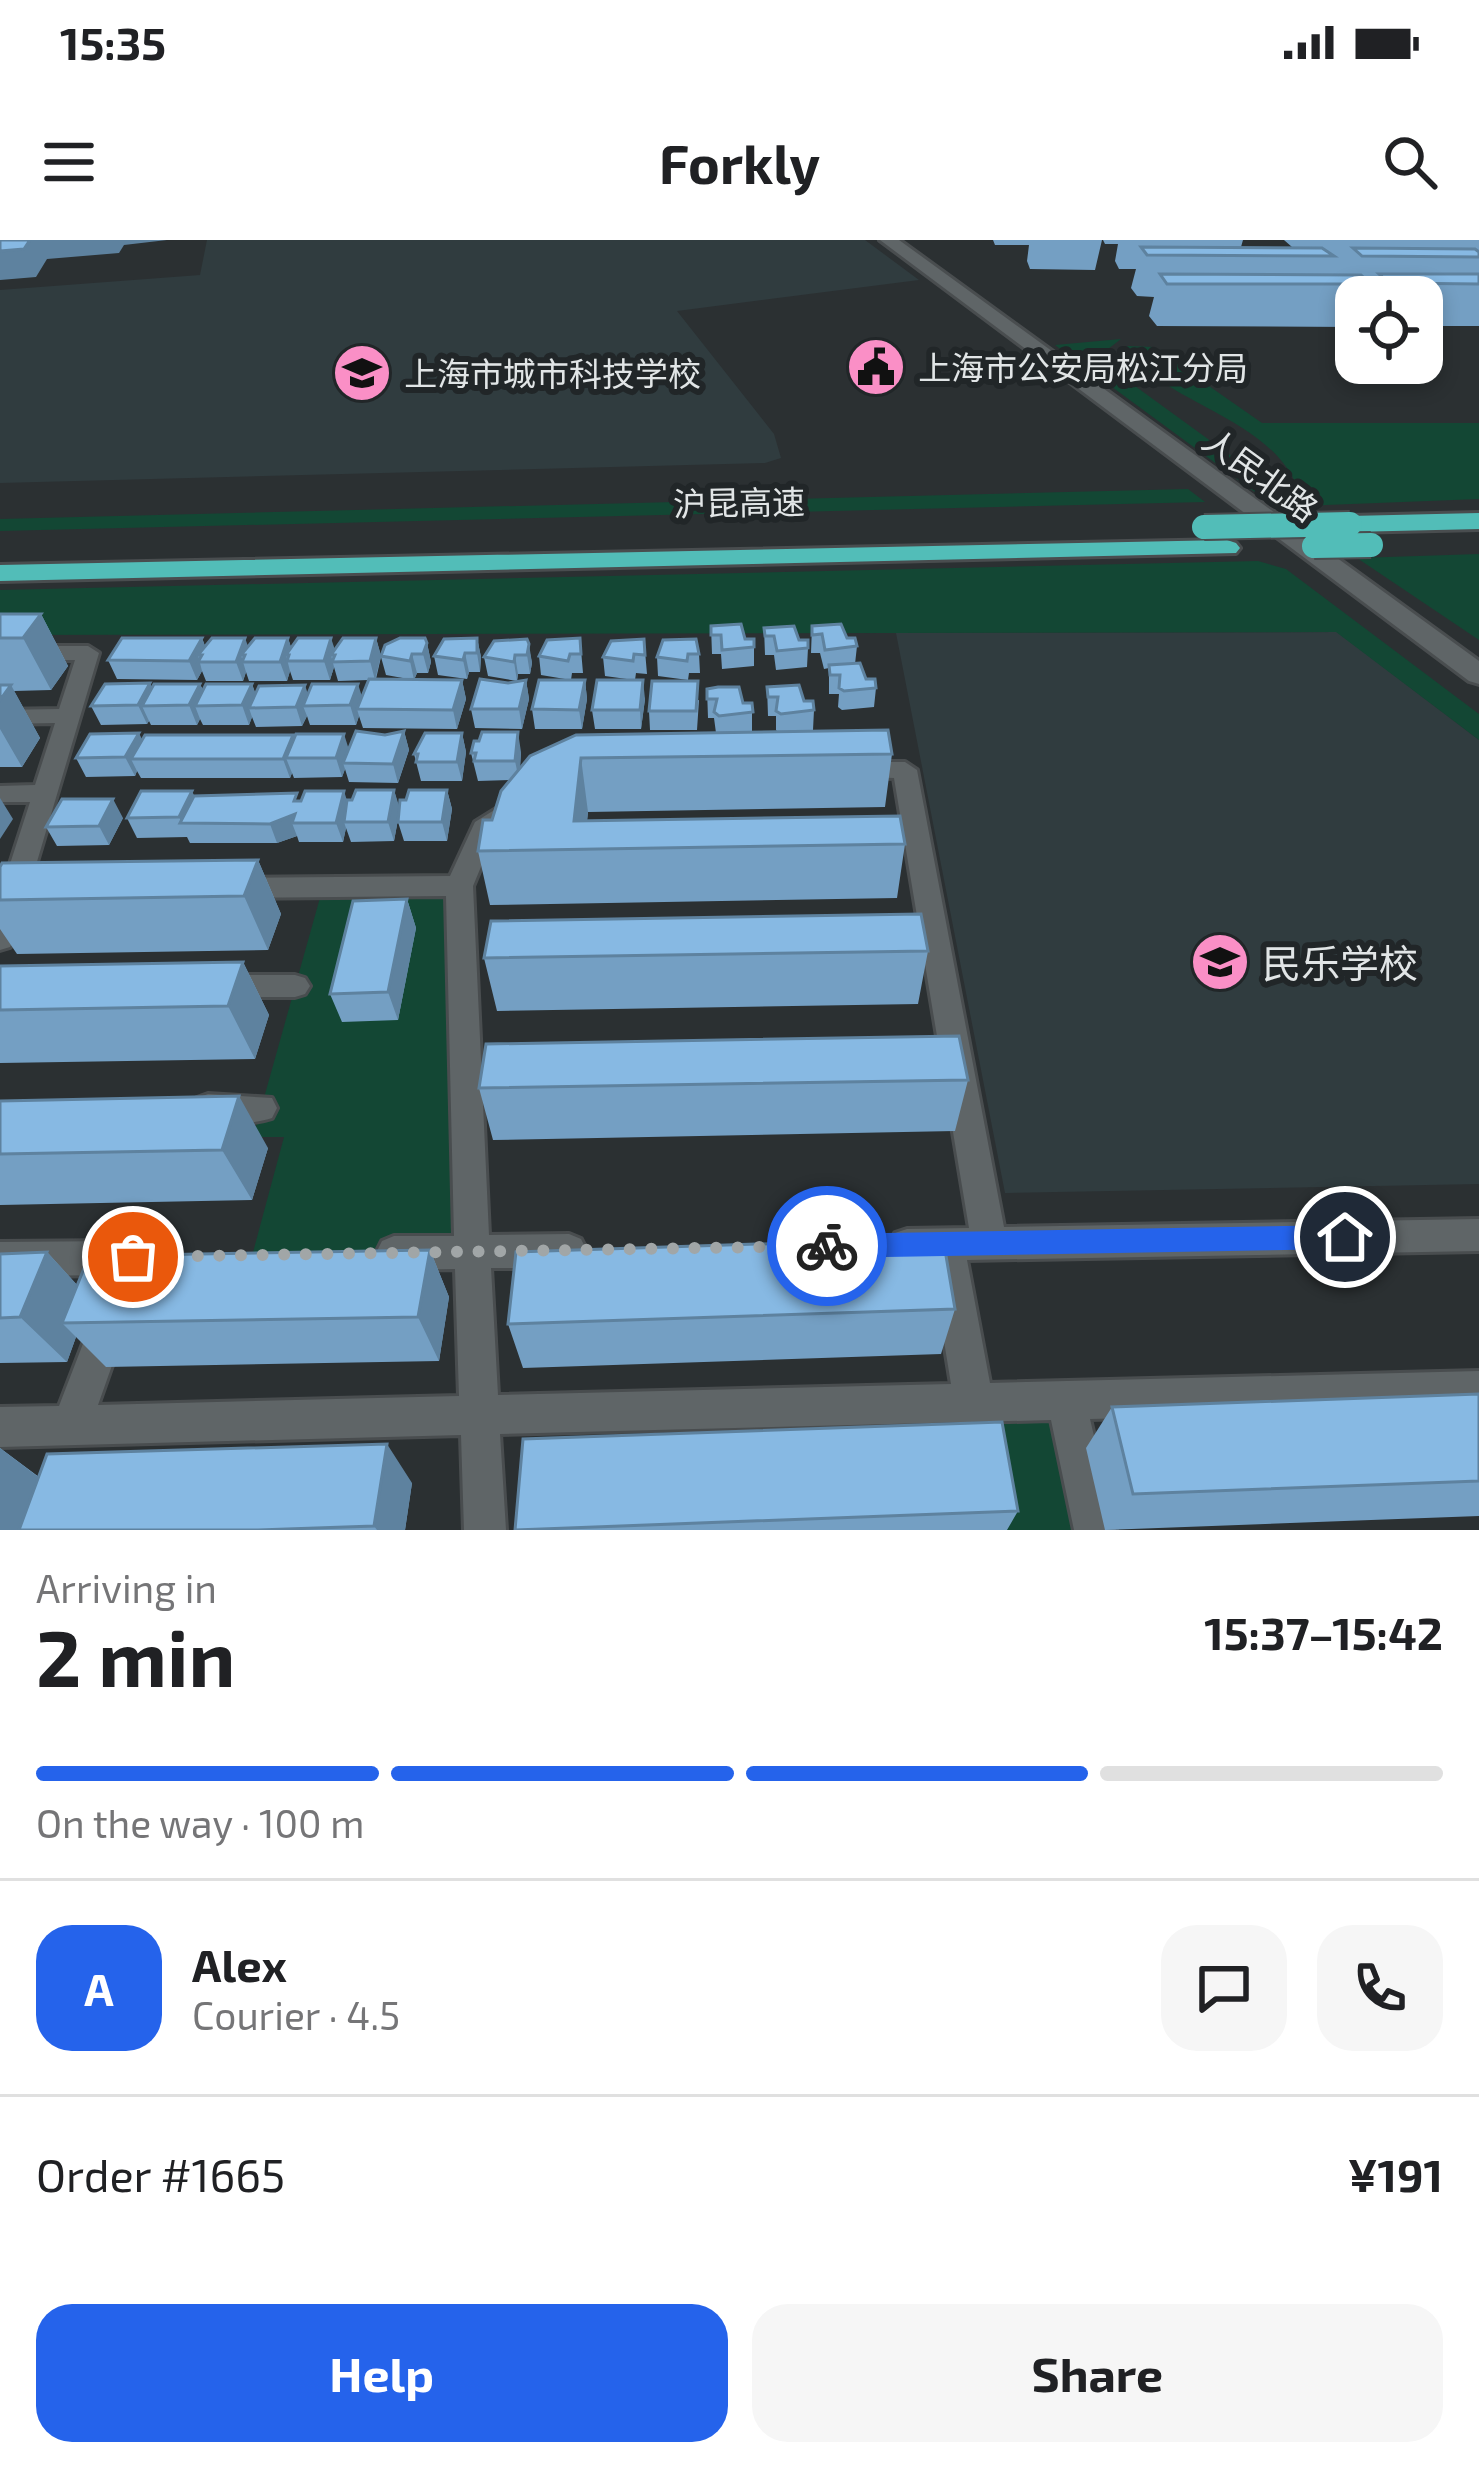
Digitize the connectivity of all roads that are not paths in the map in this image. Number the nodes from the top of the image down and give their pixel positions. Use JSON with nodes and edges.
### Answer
{"nodes":[{"id":1,"x":888,"y":240,"type":"edge"},
{"id":2,"x":1479,"y":521,"type":"edge"},
{"id":3,"x":1479,"y":542,"type":"edge"},
{"id":4,"x":0,"y":554,"type":"edge"},
{"id":5,"x":0,"y":573,"type":"edge"},
{"id":6,"x":0,"y":653,"type":"edge"},
{"id":7,"x":1479,"y":675,"type":"edge"},
{"id":8,"x":68,"y":716,"type":"junction"},
{"id":9,"x":0,"y":717,"type":"edge"},
{"id":10,"x":834,"y":771,"type":"edge"},
{"id":11,"x":0,"y":794,"type":"edge"},
{"id":12,"x":44,"y":794,"type":"junction"},
{"id":13,"x":520,"y":801,"type":"edge"},
{"id":14,"x":459,"y":886,"type":"junction"},
{"id":15,"x":204,"y":889,"type":"edge"},
{"id":16,"x":18,"y":891,"type":"edge"},
{"id":17,"x":0,"y":939,"type":"edge"},
{"id":18,"x":182,"y":986,"type":"edge"},
{"id":19,"x":296,"y":986,"type":"dead end"},
{"id":20,"x":261,"y":1108,"type":"dead end"},
{"id":21,"x":166,"y":1109,"type":"edge"},
{"id":22,"x":1479,"y":1235,"type":"edge"},
{"id":23,"x":989,"y":1243,"type":"junction"},
{"id":24,"x":946,"y":1244,"type":"junction"},
{"id":25,"x":875,"y":1246,"type":"edge"},
{"id":26,"x":614,"y":1250,"type":"edge"},
{"id":27,"x":472,"y":1252,"type":"junction"},
{"id":28,"x":362,"y":1254,"type":"edge"},
{"id":29,"x":0,"y":1259,"type":"edge"},
{"id":30,"x":1479,"y":1390,"type":"edge"},
{"id":31,"x":1066,"y":1400,"type":"junction"},
{"id":32,"x":977,"y":1403,"type":"junction"},
{"id":33,"x":479,"y":1415,"type":"junction"},
{"id":34,"x":71,"y":1426,"type":"junction"},
{"id":35,"x":0,"y":1427,"type":"edge"},
{"id":36,"x":988,"y":1445,"type":"edge"},
{"id":37,"x":485,"y":1530,"type":"edge"},
{"id":38,"x":1095,"y":1530,"type":"edge"}],
"edges":[{"from":1,"to":7,"type":"main road","name":"人民北路"},
{"from":2,"to":4,"type":"highway","name":"沪昆高速","bridge":true},
{"from":3,"to":5,"type":"highway","name":"沪昆高速","bridge":true},
{"from":6,"to":8,"type":"street"},
{"from":8,"to":9,"type":"street"},
{"from":8,"to":12,"type":"street"},
{"from":10,"to":23,"type":"street"},
{"from":11,"to":12,"type":"street"},
{"from":12,"to":16,"type":"street"},
{"from":13,"to":14,"type":"street"},
{"from":14,"to":15,"type":"street"},
{"from":14,"to":27,"type":"street"},
{"from":16,"to":17,"type":"street"},
{"from":18,"to":19,"type":"street"},
{"from":20,"to":21,"type":"street"},
{"from":22,"to":23,"type":"street"},
{"from":23,"to":24,"type":"street"},
{"from":24,"to":25,"type":"street"},
{"from":24,"to":32,"type":"street"},
{"from":26,"to":27,"type":"street"},
{"from":27,"to":28,"type":"street"},
{"from":27,"to":33,"type":"street"},
{"from":29,"to":34,"type":"street"},
{"from":30,"to":31,"type":"street"},
{"from":31,"to":32,"type":"street"},
{"from":31,"to":38,"type":"street"},
{"from":32,"to":33,"type":"street"},
{"from":32,"to":36,"type":"street"},
{"from":33,"to":34,"type":"street"},
{"from":33,"to":37,"type":"street"},
{"from":34,"to":35,"type":"street"}]}
